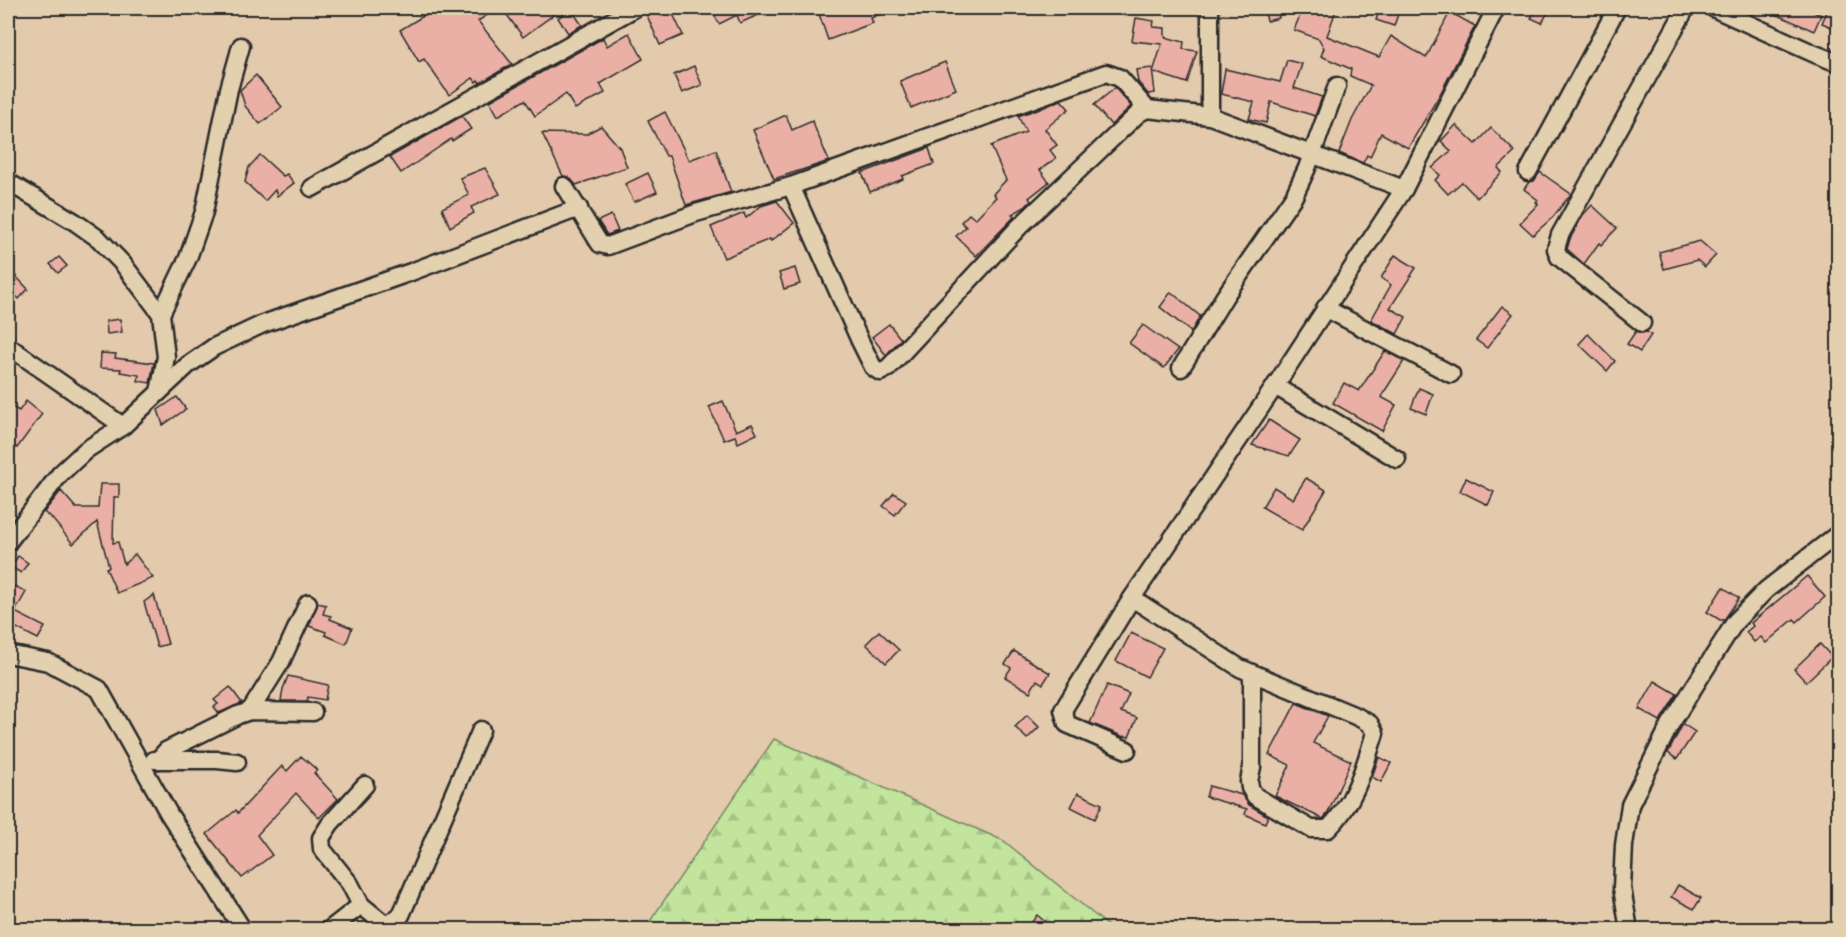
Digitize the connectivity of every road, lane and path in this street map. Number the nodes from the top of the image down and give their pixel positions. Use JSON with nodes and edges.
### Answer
{"nodes":[{"id":1,"x":635,"y":8,"type":"edge"},
{"id":2,"x":1210,"y":8,"type":"edge"},
{"id":3,"x":1496,"y":8,"type":"edge"},
{"id":4,"x":1617,"y":8,"type":"edge"},
{"id":5,"x":1686,"y":8,"type":"edge"},
{"id":6,"x":1713,"y":8,"type":"edge"},
{"id":7,"x":241,"y":46,"type":"dead end"},
{"id":8,"x":1839,"y":63,"type":"edge"},
{"id":9,"x":1337,"y":86,"type":"dead end"},
{"id":10,"x":1147,"y":109,"type":"junction"},
{"id":11,"x":1210,"y":116,"type":"junction"},
{"id":12,"x":1311,"y":155,"type":"junction"},
{"id":13,"x":1528,"y":172,"type":"dead end"},
{"id":14,"x":564,"y":186,"type":"dead end"},
{"id":15,"x":791,"y":186,"type":"junction"},
{"id":16,"x":10,"y":188,"type":"edge"},
{"id":17,"x":312,"y":188,"type":"dead end"},
{"id":18,"x":1404,"y":189,"type":"junction"},
{"id":19,"x":579,"y":208,"type":"junction"},
{"id":20,"x":1325,"y":308,"type":"junction"},
{"id":21,"x":161,"y":314,"type":"junction"},
{"id":22,"x":1642,"y":323,"type":"dead end"},
{"id":23,"x":8,"y":346,"type":"edge"},
{"id":24,"x":1181,"y":368,"type":"dead end"},
{"id":25,"x":1451,"y":374,"type":"dead end"},
{"id":26,"x":1275,"y":386,"type":"junction"},
{"id":27,"x":159,"y":392,"type":"junction"},
{"id":28,"x":123,"y":426,"type":"junction"},
{"id":29,"x":1397,"y":459,"type":"dead end"},
{"id":30,"x":1839,"y":534,"type":"edge"},
{"id":31,"x":8,"y":542,"type":"edge"},
{"id":32,"x":1132,"y":598,"type":"junction"},
{"id":33,"x":308,"y":603,"type":"dead end"},
{"id":34,"x":8,"y":654,"type":"edge"},
{"id":35,"x":1252,"y":673,"type":"junction"},
{"id":36,"x":250,"y":711,"type":"junction"},
{"id":37,"x":313,"y":712,"type":"dead end"},
{"id":38,"x":481,"y":730,"type":"dead end"},
{"id":39,"x":1127,"y":750,"type":"dead end"},
{"id":40,"x":158,"y":760,"type":"junction"},
{"id":41,"x":237,"y":762,"type":"dead end"},
{"id":42,"x":140,"y":763,"type":"junction"},
{"id":43,"x":365,"y":785,"type":"dead end"},
{"id":44,"x":361,"y":905,"type":"junction"},
{"id":45,"x":243,"y":930,"type":"edge"},
{"id":46,"x":329,"y":930,"type":"edge"},
{"id":47,"x":1629,"y":930,"type":"edge"}],
"edges":[{"from":1,"to":17,"type":"street"},
{"from":2,"to":11,"type":"street"},
{"from":3,"to":18,"type":"street"},
{"from":4,"to":13,"type":"street"},
{"from":5,"to":22,"type":"street"},
{"from":6,"to":8,"type":"street"},
{"from":7,"to":21,"type":"street"},
{"from":9,"to":12,"type":"street"},
{"from":10,"to":11,"type":"street"},
{"from":10,"to":15,"type":"street"},
{"from":10,"to":15,"type":"street"},
{"from":11,"to":12,"type":"street"},
{"from":12,"to":18,"type":"street"},
{"from":12,"to":24,"type":"street"},
{"from":14,"to":19,"type":"street"},
{"from":15,"to":19,"type":"street"},
{"from":16,"to":21,"type":"street"},
{"from":18,"to":20,"type":"street"},
{"from":19,"to":27,"type":"street"},
{"from":20,"to":25,"type":"street"},
{"from":20,"to":26,"type":"street"},
{"from":21,"to":27,"type":"street"},
{"from":23,"to":28,"type":"street"},
{"from":26,"to":29,"type":"street"},
{"from":26,"to":32,"type":"street"},
{"from":27,"to":28,"type":"street"},
{"from":28,"to":31,"type":"street"},
{"from":30,"to":47,"type":"street"},
{"from":32,"to":35,"type":"street"},
{"from":32,"to":39,"type":"street"},
{"from":33,"to":36,"type":"street"},
{"from":34,"to":42,"type":"street"},
{"from":35,"to":35,"type":"street"},
{"from":36,"to":37,"type":"street"},
{"from":36,"to":40,"type":"street"},
{"from":38,"to":44,"type":"street"},
{"from":40,"to":41,"type":"street"},
{"from":40,"to":42,"type":"street"},
{"from":42,"to":45,"type":"street"},
{"from":43,"to":44,"type":"street"},
{"from":44,"to":46,"type":"street"}]}
